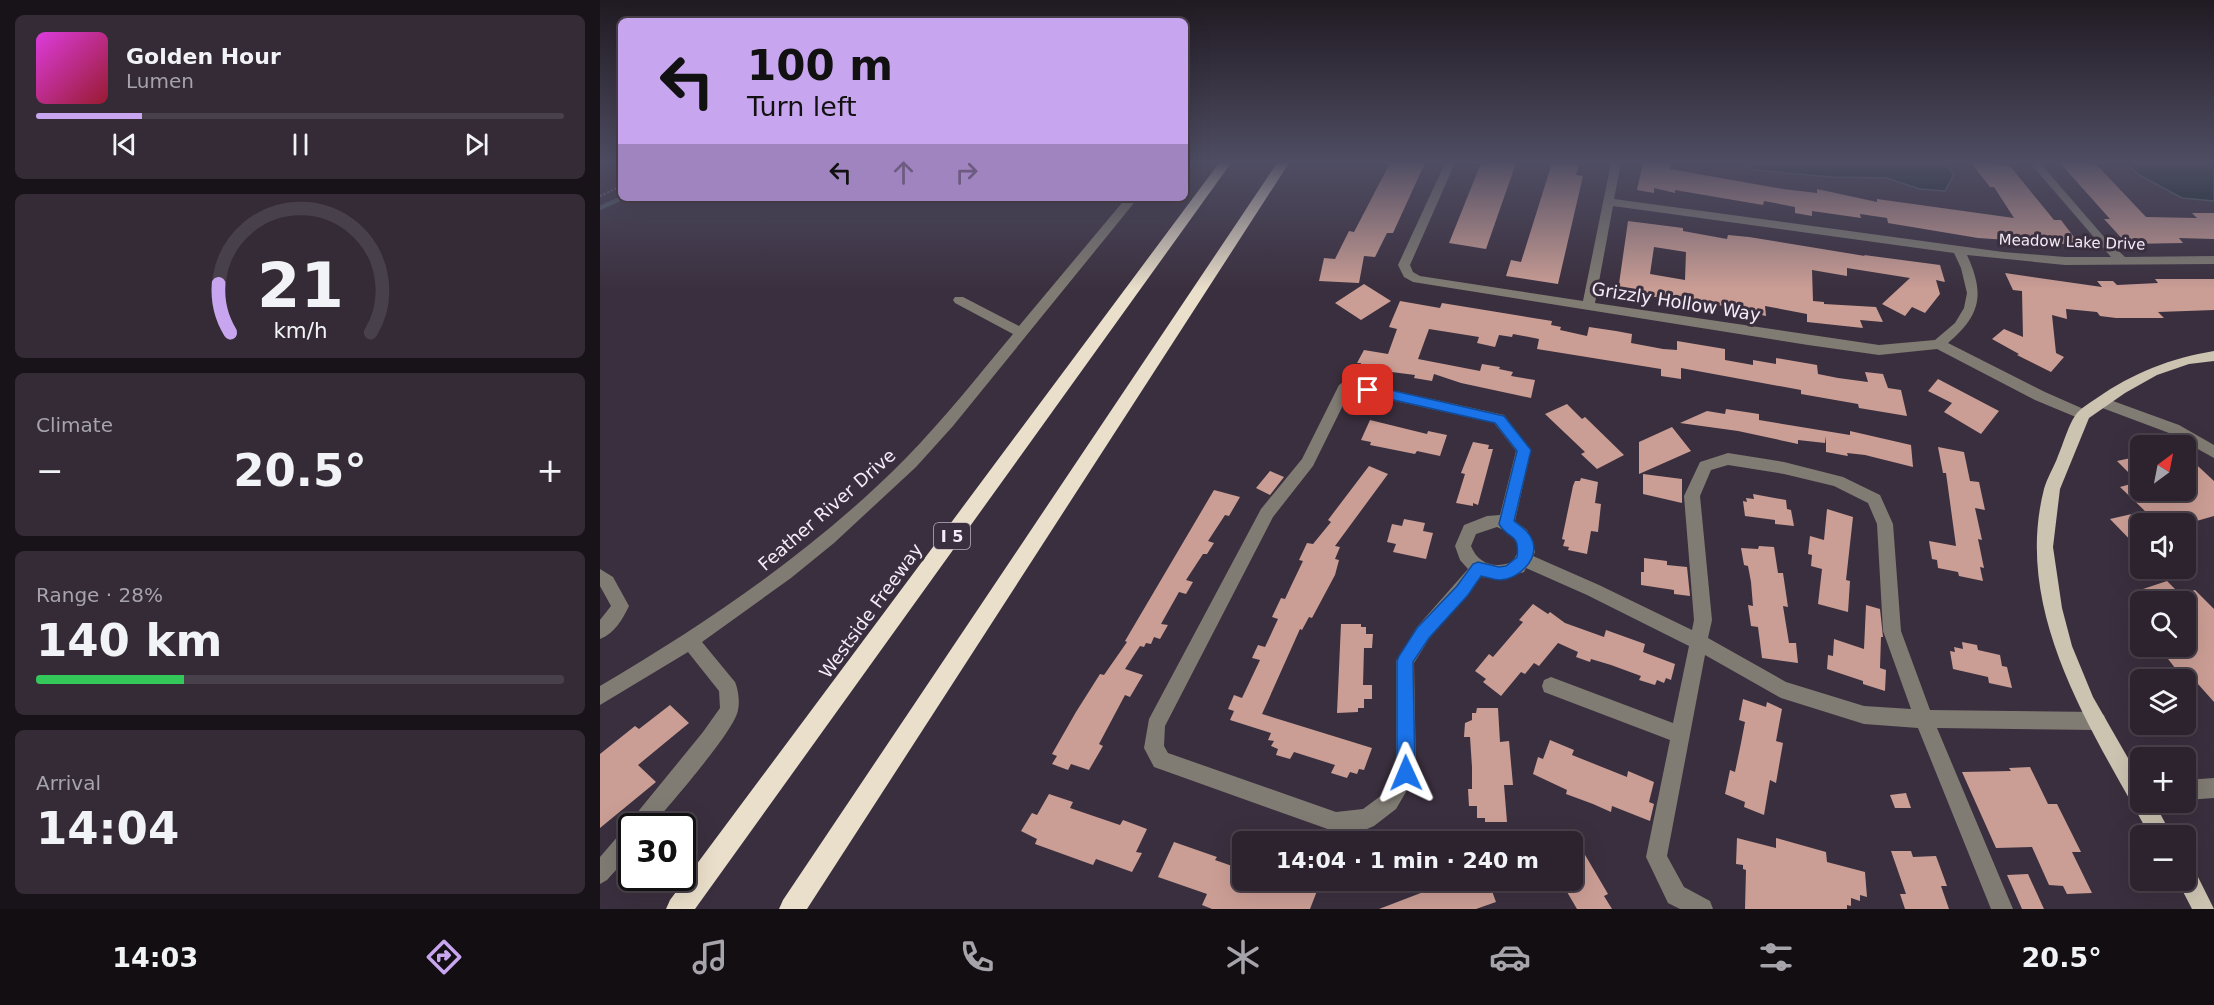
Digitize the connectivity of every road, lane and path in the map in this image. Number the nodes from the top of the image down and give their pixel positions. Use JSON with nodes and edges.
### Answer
{"nodes":[{"id":1,"x":1126,"y":205,"type":"edge"},
{"id":2,"x":1194,"y":205,"type":"edge"},
{"id":3,"x":1255,"y":205,"type":"edge"},
{"id":4,"x":1432,"y":205,"type":"edge"},
{"id":5,"x":1607,"y":205,"type":"edge"},
{"id":6,"x":1633,"y":205,"type":"edge"},
{"id":7,"x":2071,"y":205,"type":"edge"},
{"id":8,"x":1959,"y":250,"type":"junction"},
{"id":9,"x":2214,"y":260,"type":"edge"},
{"id":10,"x":2122,"y":261,"type":"junction"},
{"id":11,"x":959,"y":300,"type":"dead end"},
{"id":12,"x":1588,"y":306,"type":"junction"},
{"id":13,"x":1021,"y":333,"type":"junction"},
{"id":14,"x":1939,"y":344,"type":"junction"},
{"id":15,"x":2214,"y":356,"type":"edge"},
{"id":16,"x":2102,"y":402,"type":"junction"},
{"id":17,"x":2083,"y":415,"type":"junction"},
{"id":18,"x":2214,"y":452,"type":"edge"},
{"id":19,"x":1506,"y":524,"type":"junction"},
{"id":20,"x":1524,"y":560,"type":"junction"},
{"id":21,"x":1478,"y":568,"type":"junction"},
{"id":22,"x":600,"y":576,"type":"edge"},
{"id":23,"x":600,"y":631,"type":"edge"},
{"id":24,"x":690,"y":641,"type":"junction"},
{"id":25,"x":1699,"y":642,"type":"junction"},
{"id":26,"x":1551,"y":686,"type":"dead end"},
{"id":27,"x":600,"y":696,"type":"edge"},
{"id":28,"x":1925,"y":719,"type":"junction"},
{"id":29,"x":2097,"y":721,"type":"junction"},
{"id":30,"x":1680,"y":735,"type":"junction"},
{"id":31,"x":2130,"y":778,"type":"edge"},
{"id":32,"x":2214,"y":788,"type":"edge"},
{"id":33,"x":2196,"y":789,"type":"edge"},
{"id":34,"x":650,"y":813,"type":"edge"},
{"id":35,"x":618,"y":852,"type":"edge"},
{"id":36,"x":600,"y":873,"type":"edge"},
{"id":37,"x":2194,"y":891,"type":"edge"},
{"id":38,"x":679,"y":909,"type":"edge"},
{"id":39,"x":792,"y":909,"type":"edge"},
{"id":40,"x":1702,"y":909,"type":"edge"},
{"id":41,"x":2002,"y":909,"type":"edge"},
{"id":42,"x":2204,"y":909,"type":"edge"}],
"edges":[{"from":1,"to":13,"type":"street","name":"Feather River Drive"},
{"from":2,"to":38,"type":"highway","name":"Westside Freeway","number":"I 5"},
{"from":3,"to":39,"type":"highway"},
{"from":4,"to":12,"type":"street","name":"Grizzly Hollow Way"},
{"from":5,"to":12,"type":"street"},
{"from":6,"to":8,"type":"street","name":"Meadow Lake Drive"},
{"from":7,"to":10,"type":"street"},
{"from":8,"to":10,"type":"street","name":"Meadow Lake Drive"},
{"from":8,"to":14,"type":"street"},
{"from":9,"to":10,"type":"street","name":"Meadow Lake Drive"},
{"from":11,"to":13,"type":"street"},
{"from":12,"to":14,"type":"street","name":"Grizzly Hollow Way"},
{"from":13,"to":24,"type":"street","name":"Feather River Drive"},
{"from":14,"to":17,"type":"street"},
{"from":15,"to":16,"type":"main road"},
{"from":16,"to":17,"type":"main road"},
{"from":16,"to":18,"type":"street"},
{"from":17,"to":29,"type":"main road"},
{"from":19,"to":20,"type":"street"},
{"from":19,"to":21,"type":"street"},
{"from":19,"to":21,"type":"street"},
{"from":20,"to":21,"type":"street"},
{"from":20,"to":25,"type":"street"},
{"from":22,"to":23,"type":"street"},
{"from":24,"to":27,"type":"street","name":"Feather River Drive"},
{"from":24,"to":34,"type":"street"},
{"from":25,"to":28,"type":"street"},
{"from":25,"to":28,"type":"street"},
{"from":25,"to":30,"type":"street"},
{"from":26,"to":30,"type":"street"},
{"from":28,"to":29,"type":"street"},
{"from":28,"to":41,"type":"street"},
{"from":29,"to":31,"type":"main road"},
{"from":30,"to":40,"type":"street"},
{"from":32,"to":33,"type":"street"},
{"from":35,"to":36,"type":"street"},
{"from":37,"to":42,"type":"main road"}]}
